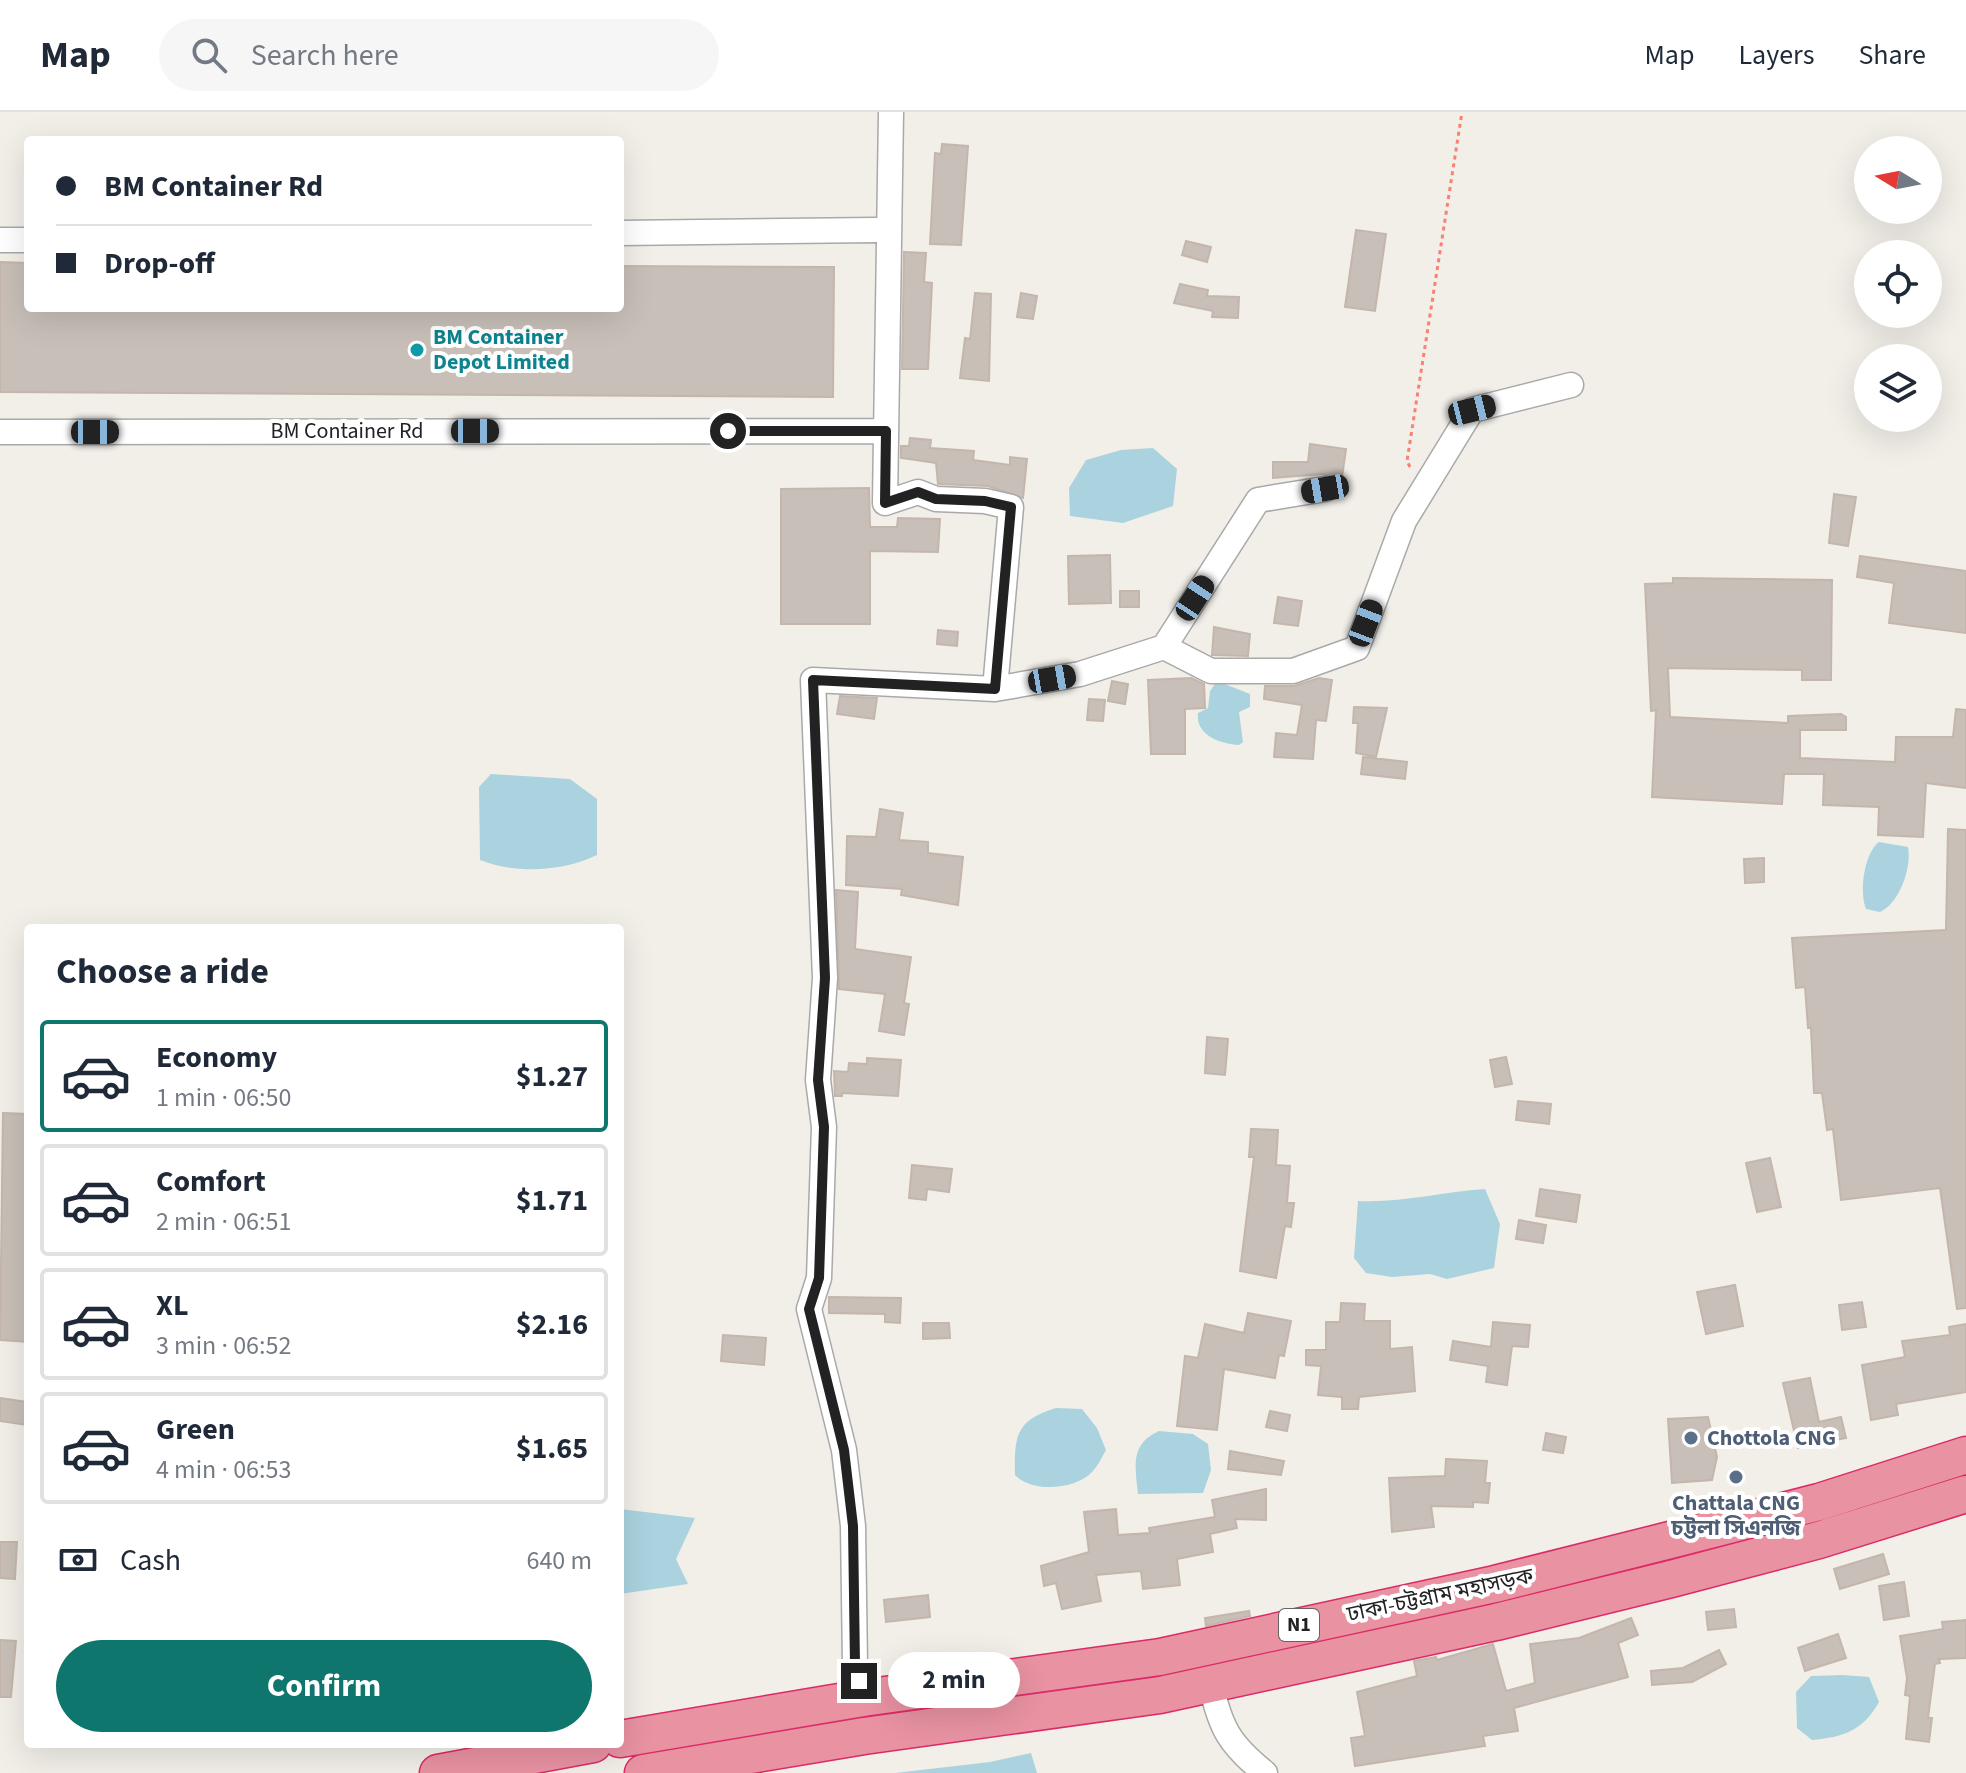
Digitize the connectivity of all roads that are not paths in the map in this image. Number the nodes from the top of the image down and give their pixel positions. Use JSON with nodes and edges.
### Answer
{"nodes":[{"id":1,"x":891,"y":112,"type":"edge"},
{"id":2,"x":876,"y":230,"type":"dead end"},
{"id":3,"x":624,"y":233,"type":"edge"},
{"id":4,"x":0,"y":240,"type":"edge"},
{"id":5,"x":24,"y":240,"type":"edge"},
{"id":6,"x":1571,"y":385,"type":"dead end"},
{"id":7,"x":886,"y":431,"type":"junction"},
{"id":8,"x":0,"y":432,"type":"edge"},
{"id":9,"x":1325,"y":489,"type":"dead end"},
{"id":10,"x":1164,"y":647,"type":"junction"},
{"id":11,"x":995,"y":689,"type":"junction"},
{"id":12,"x":1966,"y":1455,"type":"edge"},
{"id":13,"x":1966,"y":1494,"type":"edge"},
{"id":14,"x":1211,"y":1684,"type":"junction"},
{"id":15,"x":863,"y":1698,"type":"junction"},
{"id":16,"x":624,"y":1738,"type":"edge"},
{"id":17,"x":572,"y":1748,"type":"edge"},
{"id":18,"x":438,"y":1773,"type":"edge"},
{"id":19,"x":643,"y":1773,"type":"edge"},
{"id":20,"x":1265,"y":1773,"type":"edge"}],
"edges":[{"from":1,"to":7,"type":"street"},
{"from":2,"to":3,"type":"street"},
{"from":4,"to":5,"type":"street"},
{"from":6,"to":10,"type":"street"},
{"from":7,"to":8,"type":"street","name":"BM Container Rd"},
{"from":7,"to":11,"type":"street"},
{"from":9,"to":10,"type":"street"},
{"from":10,"to":11,"type":"street"},
{"from":11,"to":15,"type":"street"},
{"from":12,"to":15,"type":"highway","name":"ঢাকা-চট্টগ্রাম মহাসড়ক","number":"N1"},
{"from":13,"to":14,"type":"highway","name":"ঢাকা-চট্টগ্রাম মহাসড়ক","number":"N1"},
{"from":14,"to":19,"type":"highway","name":"ঢাকা-চট্টগ্রাম মহাসড়ক","number":"N1"},
{"from":14,"to":20,"type":"street"},
{"from":15,"to":16,"type":"highway","name":"ঢাকা-চট্টগ্রাম মহাসড়ক","number":"N1"},
{"from":17,"to":18,"type":"highway"}]}
